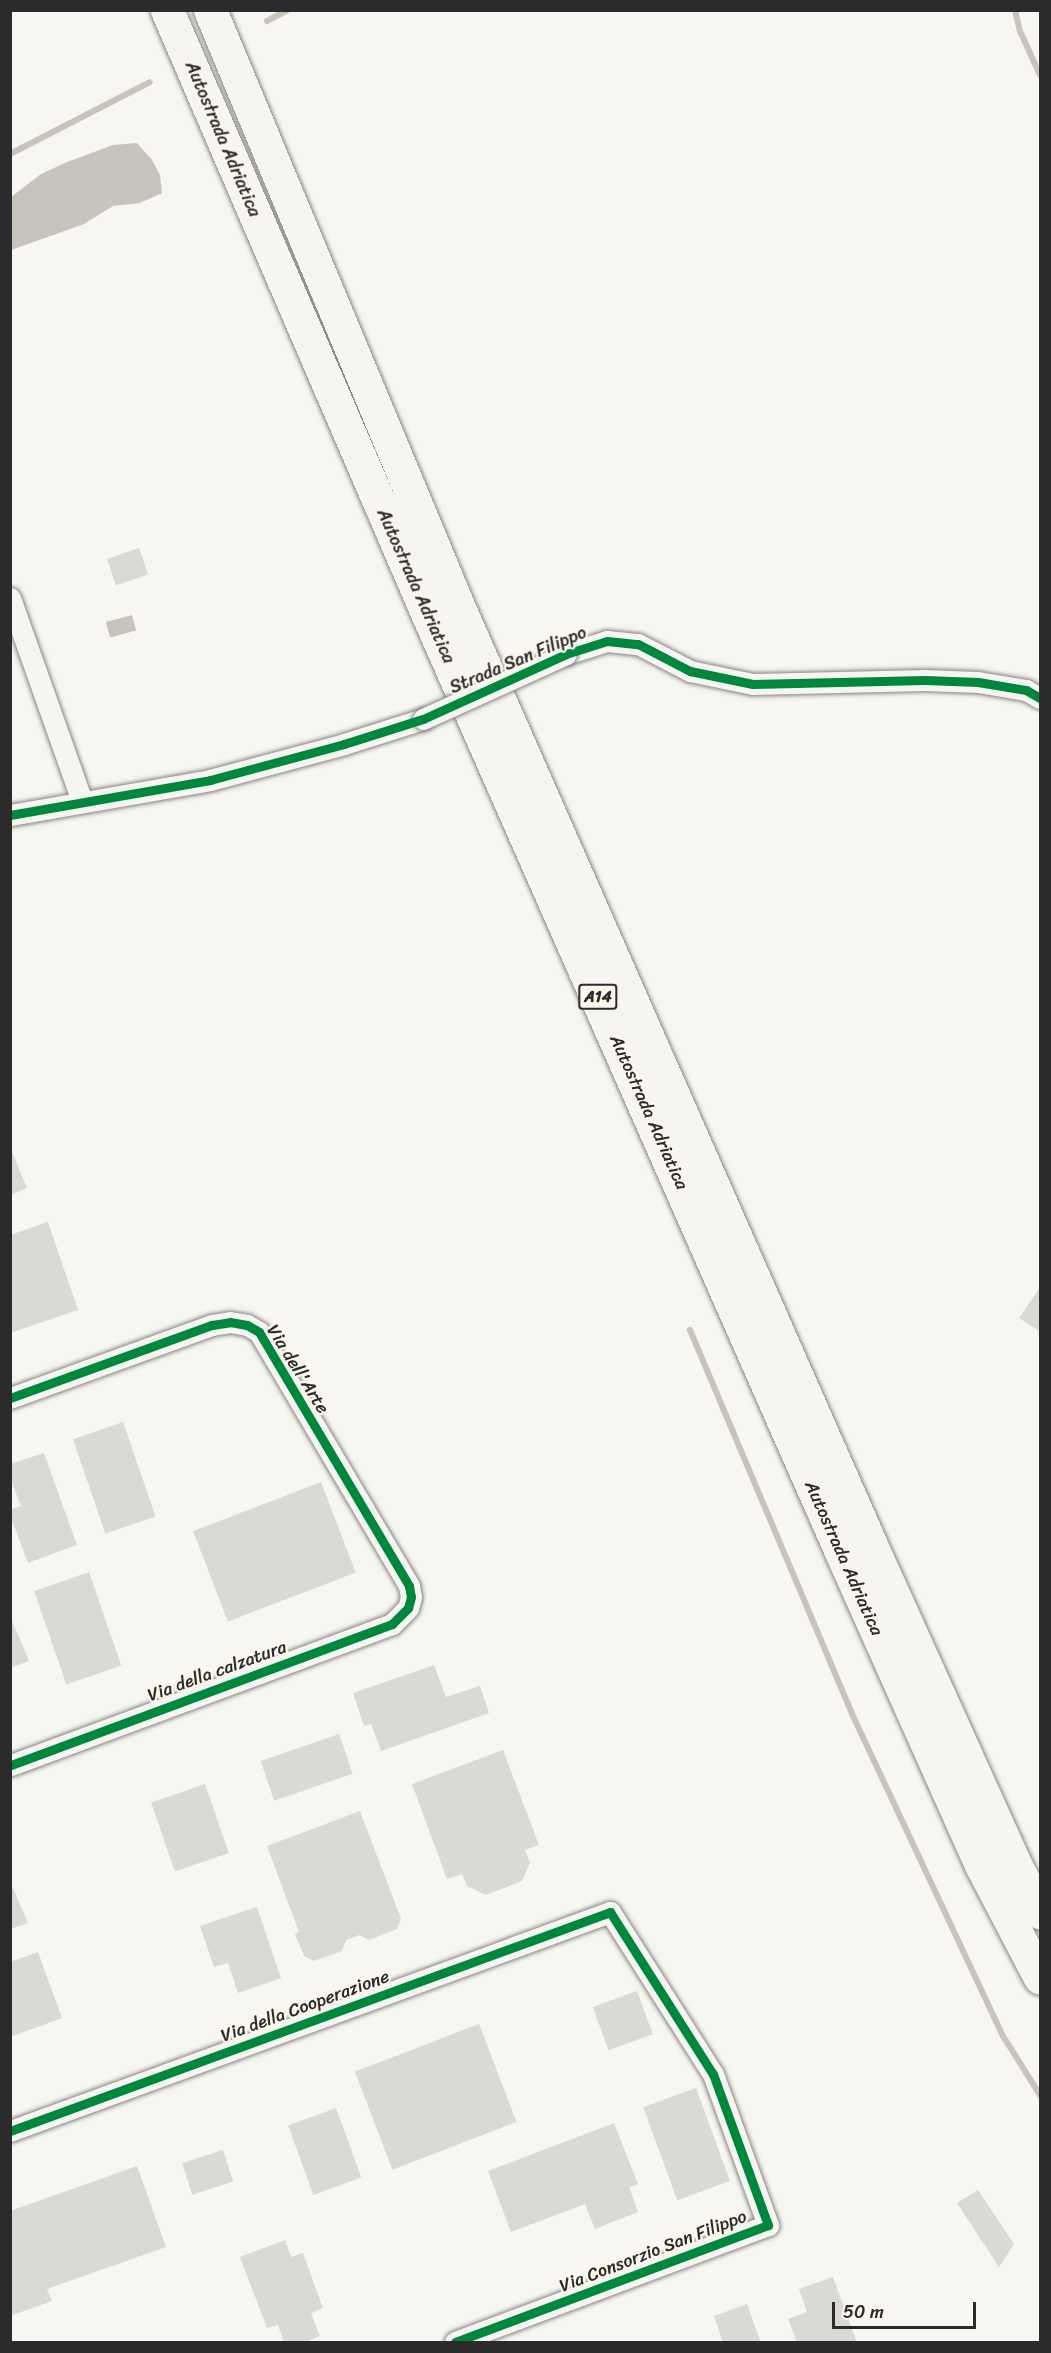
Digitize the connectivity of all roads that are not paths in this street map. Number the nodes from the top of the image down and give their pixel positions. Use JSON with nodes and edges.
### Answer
{"nodes":[{"id":1,"x":167,"y":10,"type":"edge"},
{"id":2,"x":210,"y":10,"type":"edge"},
{"id":3,"x":10,"y":598,"type":"edge"},
{"id":4,"x":1041,"y":698,"type":"edge"},
{"id":5,"x":82,"y":801,"type":"junction"},
{"id":6,"x":10,"y":815,"type":"edge"},
{"id":7,"x":10,"y":1398,"type":"edge"},
{"id":8,"x":409,"y":1586,"type":"joint"},
{"id":9,"x":10,"y":1765,"type":"edge"},
{"id":10,"x":610,"y":1912,"type":"joint"},
{"id":11,"x":1041,"y":1912,"type":"edge"},
{"id":12,"x":1041,"y":1978,"type":"edge"},
{"id":13,"x":10,"y":2131,"type":"edge"},
{"id":14,"x":455,"y":2343,"type":"edge"}],
"edges":[{"from":1,"to":12,"type":"highway","name":"Autostrada Adriatica","number":"A14"},
{"from":2,"to":11,"type":"highway","name":"Autostrada Adriatica","number":"A14"},
{"from":3,"to":5,"type":"street"},
{"from":4,"to":5,"type":"street","name":"Strada San Filippo","bridge":true},
{"from":5,"to":6,"type":"street","name":"Strada San Filippo"},
{"from":7,"to":8,"type":"street","name":"Via dell'Arte"},
{"from":8,"to":9,"type":"street","name":"Via della calzatura"},
{"from":10,"to":13,"type":"street","name":"Via della Cooperazione"},
{"from":10,"to":14,"type":"street","name":"Via Consorzio San Filippo"}]}
